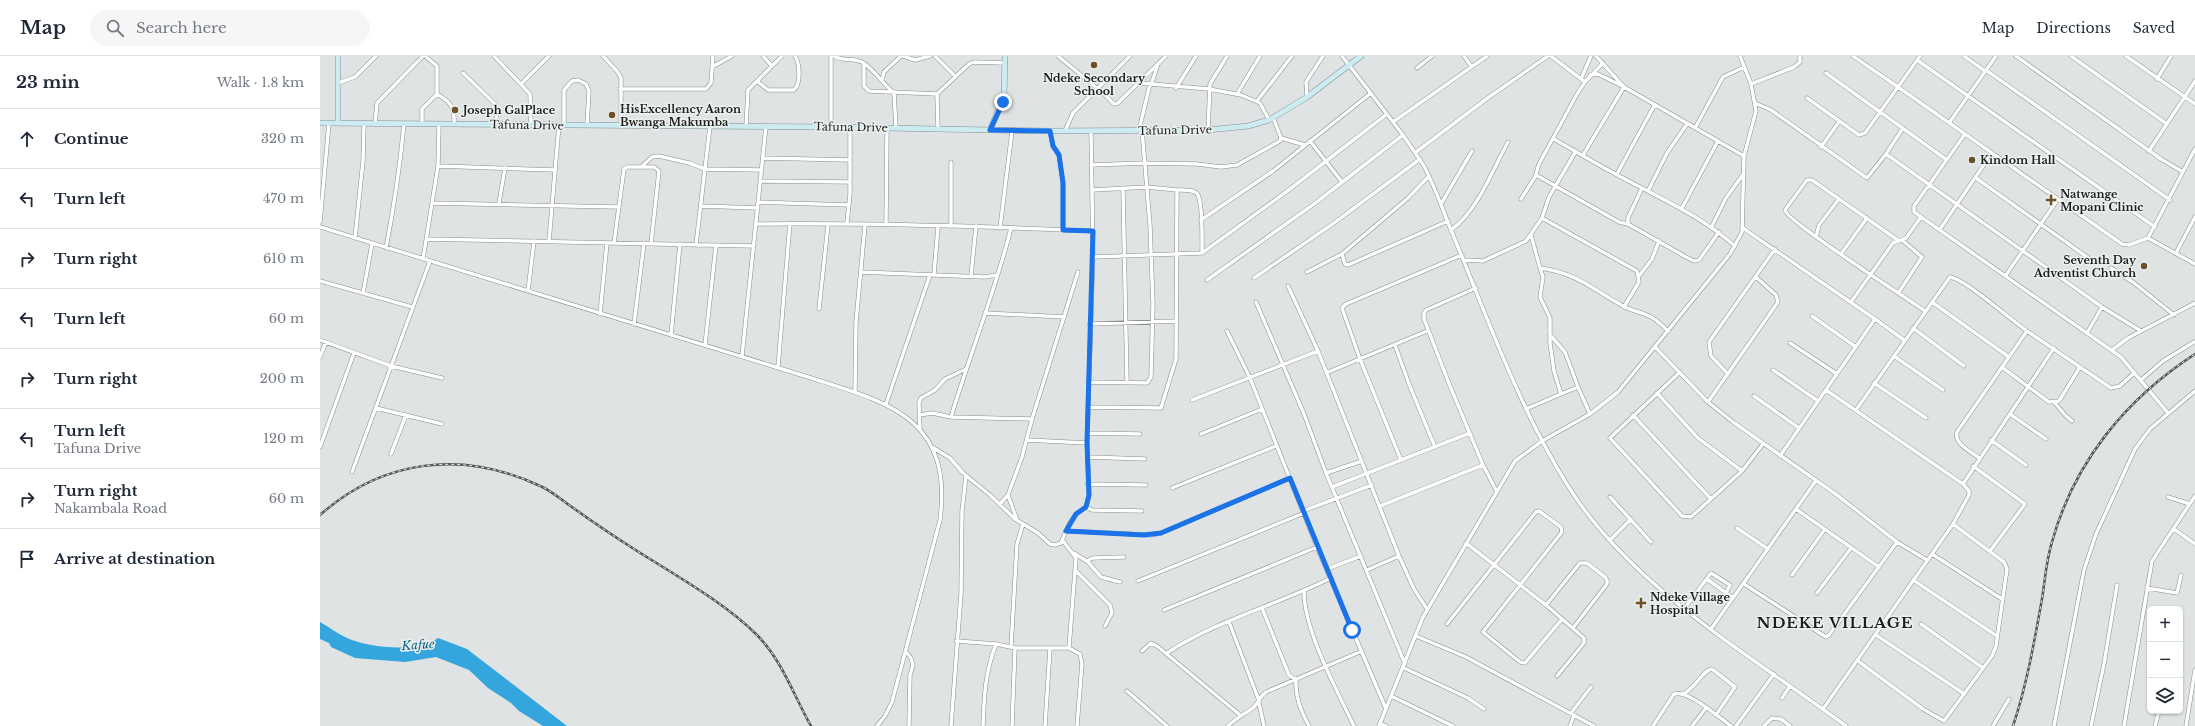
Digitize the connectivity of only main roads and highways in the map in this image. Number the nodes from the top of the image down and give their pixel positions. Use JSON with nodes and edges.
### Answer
{"nodes":[{"id":1,"x":338,"y":56,"type":"edge"},
{"id":2,"x":1005,"y":56,"type":"edge"},
{"id":3,"x":1361,"y":56,"type":"edge"},
{"id":4,"x":320,"y":123,"type":"edge"},
{"id":5,"x":338,"y":123,"type":"junction"},
{"id":6,"x":990,"y":130,"type":"junction"}],
"edges":[{"from":1,"to":5,"type":"main road"},
{"from":2,"to":6,"type":"main road"},
{"from":3,"to":6,"type":"main road","name":"Tafuna Drive"},
{"from":4,"to":5,"type":"main road","name":"Tafuna Drive"},
{"from":5,"to":6,"type":"main road","name":"Tafuna Drive"}]}
